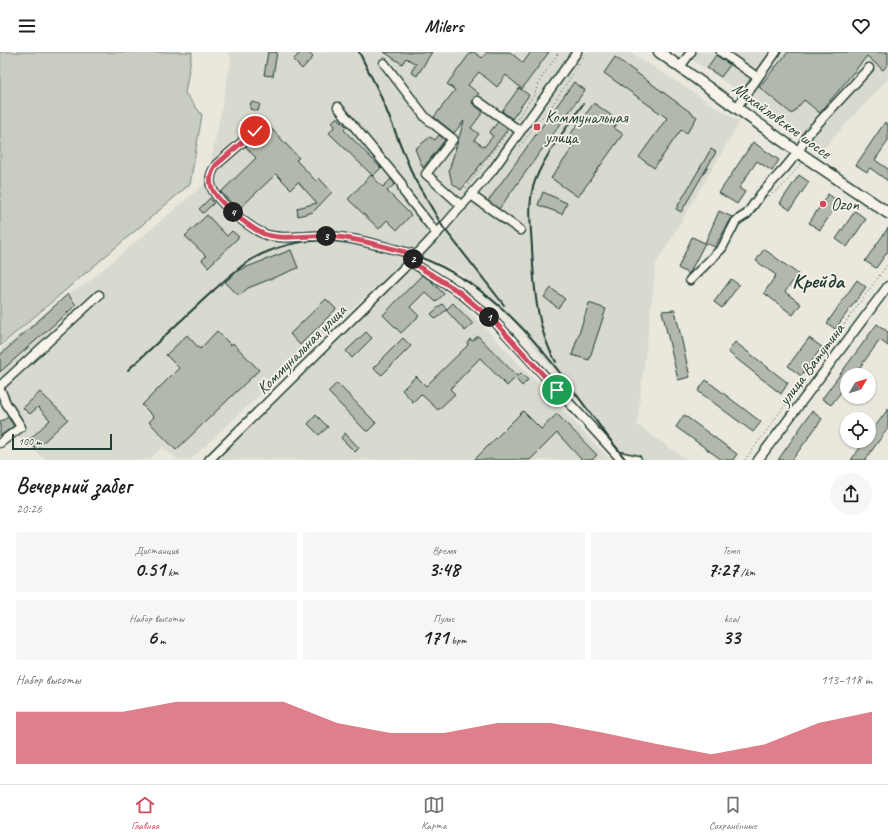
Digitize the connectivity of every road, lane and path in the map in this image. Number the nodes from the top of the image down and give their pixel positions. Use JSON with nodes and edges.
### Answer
{"nodes":[{"id":1,"x":559,"y":52,"type":"edge"},
{"id":2,"x":577,"y":52,"type":"edge"},
{"id":3,"x":587,"y":52,"type":"edge"},
{"id":4,"x":659,"y":52,"type":"edge"},
{"id":5,"x":691,"y":52,"type":"edge"},
{"id":6,"x":721,"y":52,"type":"edge"},
{"id":7,"x":776,"y":52,"type":"edge"},
{"id":8,"x":384,"y":63,"type":"dead end"},
{"id":9,"x":680,"y":67,"type":"junction"},
{"id":10,"x":868,"y":68,"type":"dead end"},
{"id":11,"x":757,"y":77,"type":"junction"},
{"id":12,"x":478,"y":101,"type":"dead end"},
{"id":13,"x":338,"y":106,"type":"dead end"},
{"id":14,"x":737,"y":106,"type":"junction"},
{"id":15,"x":512,"y":125,"type":"junction"},
{"id":16,"x":255,"y":131,"type":"dead end"},
{"id":17,"x":520,"y":131,"type":"junction"},
{"id":18,"x":521,"y":146,"type":"dead end"},
{"id":19,"x":802,"y":154,"type":"junction"},
{"id":20,"x":468,"y":192,"type":"junction"},
{"id":21,"x":765,"y":200,"type":"dead end"},
{"id":22,"x":462,"y":206,"type":"junction"},
{"id":23,"x":888,"y":213,"type":"edge"},
{"id":24,"x":520,"y":230,"type":"dead end"},
{"id":25,"x":437,"y":234,"type":"junction"},
{"id":26,"x":417,"y":255,"type":"junction"},
{"id":27,"x":411,"y":262,"type":"junction"},
{"id":28,"x":888,"y":264,"type":"edge"},
{"id":29,"x":690,"y":280,"type":"dead end"},
{"id":30,"x":888,"y":286,"type":"edge"},
{"id":31,"x":99,"y":295,"type":"dead end"},
{"id":32,"x":0,"y":386,"type":"edge"},
{"id":33,"x":0,"y":389,"type":"edge"},
{"id":34,"x":0,"y":443,"type":"edge"},
{"id":35,"x":209,"y":460,"type":"edge"},
{"id":36,"x":637,"y":460,"type":"edge"},
{"id":37,"x":746,"y":460,"type":"edge"},
{"id":38,"x":758,"y":460,"type":"edge"}],
"edges":[{"from":1,"to":15,"type":"path"},
{"from":2,"to":17,"type":"street","name":"Коммунальная улица"},
{"from":3,"to":18,"type":"path"},
{"from":4,"to":9,"type":"main road","name":"Михайловское шоссе"},
{"from":5,"to":9,"type":"street"},
{"from":6,"to":11,"type":"street"},
{"from":7,"to":11,"type":"street"},
{"from":8,"to":22,"type":"street"},
{"from":9,"to":14,"type":"main road","name":"Михайловское шоссе"},
{"from":10,"to":19,"type":"street"},
{"from":11,"to":14,"type":"street"},
{"from":12,"to":15,"type":"street"},
{"from":13,"to":25,"type":"street"},
{"from":14,"to":19,"type":"main road","name":"Михайловское шоссе"},
{"from":15,"to":17,"type":"street"},
{"from":15,"to":20,"type":"path"},
{"from":16,"to":26,"type":"street"},
{"from":17,"to":20,"type":"street","name":"Коммунальная улица"},
{"from":19,"to":21,"type":"path"},
{"from":19,"to":23,"type":"main road","name":"Михайловское шоссе"},
{"from":19,"to":29,"type":"street"},
{"from":20,"to":22,"type":"street","name":"Коммунальная улица"},
{"from":20,"to":24,"type":"street"},
{"from":22,"to":25,"type":"street","name":"Коммунальная улица"},
{"from":25,"to":26,"type":"street","name":"Коммунальная улица"},
{"from":26,"to":27,"type":"street","name":"Коммунальная улица"},
{"from":27,"to":35,"type":"street","name":"Коммунальная улица"},
{"from":27,"to":36,"type":"street"},
{"from":28,"to":37,"type":"path"},
{"from":30,"to":38,"type":"street","name":"улица Ватутина"},
{"from":31,"to":32,"type":"street"},
{"from":33,"to":34,"type":"street"}]}
